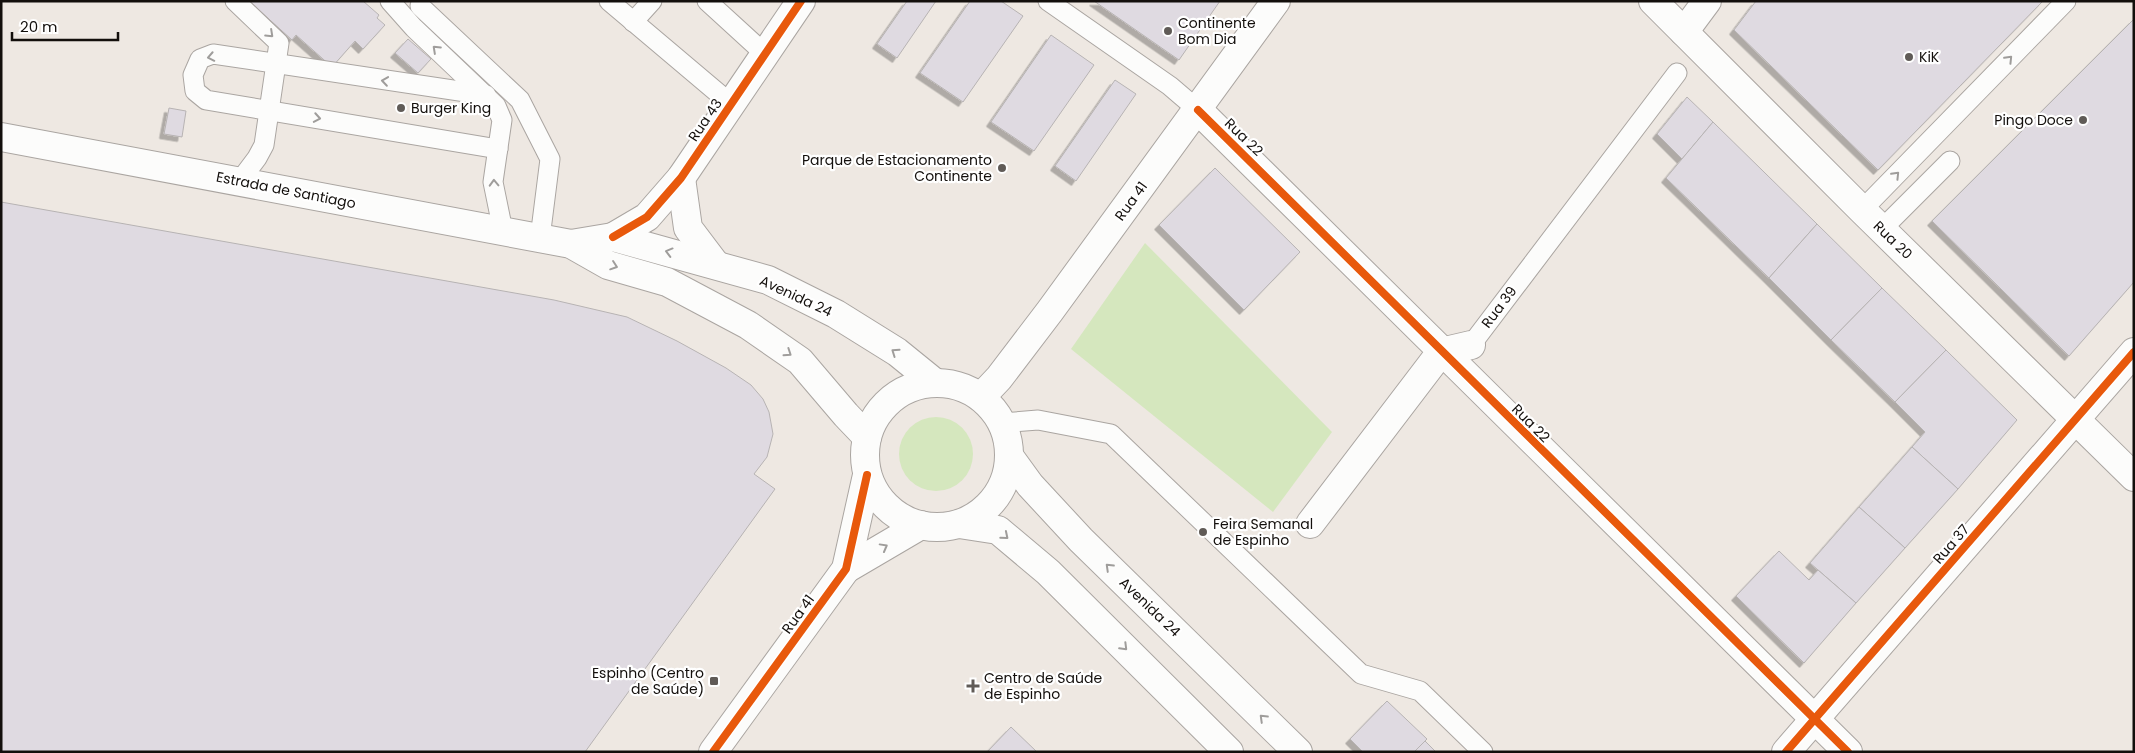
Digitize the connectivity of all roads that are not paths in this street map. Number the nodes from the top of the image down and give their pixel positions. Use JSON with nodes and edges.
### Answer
{"nodes":[{"id":1,"x":235,"y":1,"type":"edge"},
{"id":2,"x":390,"y":1,"type":"edge"},
{"id":3,"x":609,"y":1,"type":"edge"},
{"id":4,"x":652,"y":1,"type":"edge"},
{"id":5,"x":707,"y":1,"type":"edge"},
{"id":6,"x":801,"y":1,"type":"edge"},
{"id":7,"x":1048,"y":1,"type":"edge"},
{"id":8,"x":1276,"y":1,"type":"edge"},
{"id":9,"x":1653,"y":1,"type":"edge"},
{"id":10,"x":1707,"y":1,"type":"edge"},
{"id":11,"x":2066,"y":1,"type":"edge"},
{"id":12,"x":420,"y":6,"type":"dead end"},
{"id":13,"x":633,"y":22,"type":"junction"},
{"id":14,"x":1684,"y":32,"type":"junction"},
{"id":15,"x":765,"y":54,"type":"junction"},
{"id":16,"x":276,"y":64,"type":"junction"},
{"id":17,"x":1677,"y":73,"type":"dead end"},
{"id":18,"x":486,"y":96,"type":"junction"},
{"id":19,"x":731,"y":104,"type":"junction"},
{"id":20,"x":269,"y":110,"type":"junction"},
{"id":21,"x":1198,"y":110,"type":"junction"},
{"id":22,"x":1,"y":137,"type":"edge"},
{"id":23,"x":498,"y":149,"type":"junction"},
{"id":24,"x":1950,"y":161,"type":"dead end"},
{"id":25,"x":680,"y":178,"type":"junction"},
{"id":26,"x":239,"y":182,"type":"junction"},
{"id":27,"x":1862,"y":210,"type":"junction"},
{"id":28,"x":1882,"y":229,"type":"junction"},
{"id":29,"x":503,"y":231,"type":"junction"},
{"id":30,"x":613,"y":237,"type":"junction"},
{"id":31,"x":540,"y":238,"type":"junction"},
{"id":32,"x":571,"y":244,"type":"junction"},
{"id":33,"x":716,"y":265,"type":"junction"},
{"id":34,"x":1471,"y":345,"type":"joint"},
{"id":35,"x":1441,"y":352,"type":"junction"},
{"id":36,"x":2134,"y":352,"type":"edge"},
{"id":37,"x":934,"y":382,"type":"junction"},
{"id":38,"x":981,"y":397,"type":"junction"},
{"id":39,"x":2076,"y":420,"type":"junction"},
{"id":40,"x":1002,"y":423,"type":"junction"},
{"id":41,"x":867,"y":437,"type":"junction"},
{"id":42,"x":1010,"y":456,"type":"junction"},
{"id":43,"x":867,"y":475,"type":"junction"},
{"id":44,"x":2134,"y":477,"type":"edge"},
{"id":45,"x":959,"y":524,"type":"junction"},
{"id":46,"x":1310,"y":524,"type":"dead end"},
{"id":47,"x":921,"y":525,"type":"junction"},
{"id":48,"x":846,"y":568,"type":"junction"},
{"id":49,"x":1814,"y":719,"type":"junction"},
{"id":50,"x":713,"y":752,"type":"edge"},
{"id":51,"x":1229,"y":752,"type":"edge"},
{"id":52,"x":1298,"y":752,"type":"edge"},
{"id":53,"x":1483,"y":752,"type":"edge"},
{"id":54,"x":1786,"y":752,"type":"edge"},
{"id":55,"x":1848,"y":752,"type":"edge"}],
"edges":[{"from":1,"to":16,"type":"lane","one_way":true},
{"from":18,"to":2,"type":"lane","one_way":true},
{"from":3,"to":13,"type":"lane"},
{"from":4,"to":13,"type":"lane"},
{"from":5,"to":15,"type":"lane"},
{"from":6,"to":15,"type":"main road","name":"Rua 43"},
{"from":7,"to":21,"type":"lane"},
{"from":8,"to":21,"type":"main road","name":"Rua 41"},
{"from":9,"to":14,"type":"main road","name":"Rua 20"},
{"from":10,"to":14,"type":"main road"},
{"from":27,"to":11,"type":"lane","one_way":true},
{"from":12,"to":31,"type":"lane"},
{"from":13,"to":19,"type":"lane"},
{"from":14,"to":27,"type":"main road","name":"Rua 20"},
{"from":15,"to":19,"type":"main road","name":"Rua 43"},
{"from":18,"to":16,"type":"lane","one_way":true},
{"from":16,"to":20,"type":"lane"},
{"from":16,"to":20,"type":"lane","one_way":true},
{"from":17,"to":34,"type":"lane","name":"Rua 39"},
{"from":18,"to":23,"type":"lane"},
{"from":19,"to":25,"type":"main road","name":"Rua 43"},
{"from":20,"to":23,"type":"lane","one_way":true},
{"from":20,"to":26,"type":"lane"},
{"from":21,"to":35,"type":"main road","name":"Rua 22"},
{"from":21,"to":38,"type":"main road","name":"Rua 41"},
{"from":22,"to":26,"type":"main road","name":"Estrada de Santiago"},
{"from":29,"to":23,"type":"lane","one_way":true},
{"from":24,"to":28,"type":"lane"},
{"from":25,"to":30,"type":"main road","name":"Rua 43"},
{"from":25,"to":33,"type":"main road"},
{"from":26,"to":29,"type":"main road","name":"Estrada de Santiago"},
{"from":27,"to":28,"type":"main road","name":"Rua 20"},
{"from":28,"to":39,"type":"main road","name":"Rua 20"},
{"from":29,"to":31,"type":"main road","name":"Estrada de Santiago"},
{"from":30,"to":32,"type":"main road","name":"Estrada de Santiago"},
{"from":33,"to":30,"type":"main road","name":"Avenida 24","one_way":true},
{"from":31,"to":32,"type":"main road","name":"Estrada de Santiago"},
{"from":32,"to":41,"type":"main road","name":"Estrada de Santiago","one_way":true},
{"from":37,"to":33,"type":"main road","name":"Avenida 24","one_way":true},
{"from":34,"to":35,"type":"main road","name":"Rua 39"},
{"from":35,"to":46,"type":"main road"},
{"from":35,"to":49,"type":"main road","name":"Rua 22"},
{"from":36,"to":39,"type":"main road","name":"Rua 37"},
{"from":37,"to":38,"type":"main road","name":"Avenida 24"},
{"from":37,"to":41,"type":"main road","name":"Avenida 24"},
{"from":38,"to":40,"type":"main road","name":"Avenida 24"},
{"from":39,"to":44,"type":"main road","name":"Rua 20"},
{"from":39,"to":49,"type":"main road","name":"Rua 37"},
{"from":40,"to":42,"type":"main road","name":"Avenida 24"},
{"from":40,"to":53,"type":"lane"},
{"from":41,"to":43,"type":"main road","name":"Avenida 24"},
{"from":42,"to":45,"type":"main road","name":"Avenida 24"},
{"from":52,"to":42,"type":"main road","name":"Avenida 24","one_way":true},
{"from":43,"to":47,"type":"main road","name":"Avenida 24"},
{"from":43,"to":48,"type":"main road","name":"Rua 41"},
{"from":45,"to":47,"type":"main road","name":"Avenida 24"},
{"from":45,"to":51,"type":"main road","name":"Avenida 24","one_way":true},
{"from":48,"to":47,"type":"main road","name":"Rua 41","one_way":true},
{"from":48,"to":50,"type":"main road","name":"Rua 41"},
{"from":49,"to":54,"type":"main road","name":"Rua 37"},
{"from":49,"to":55,"type":"main road","name":"Rua 22"}]}
